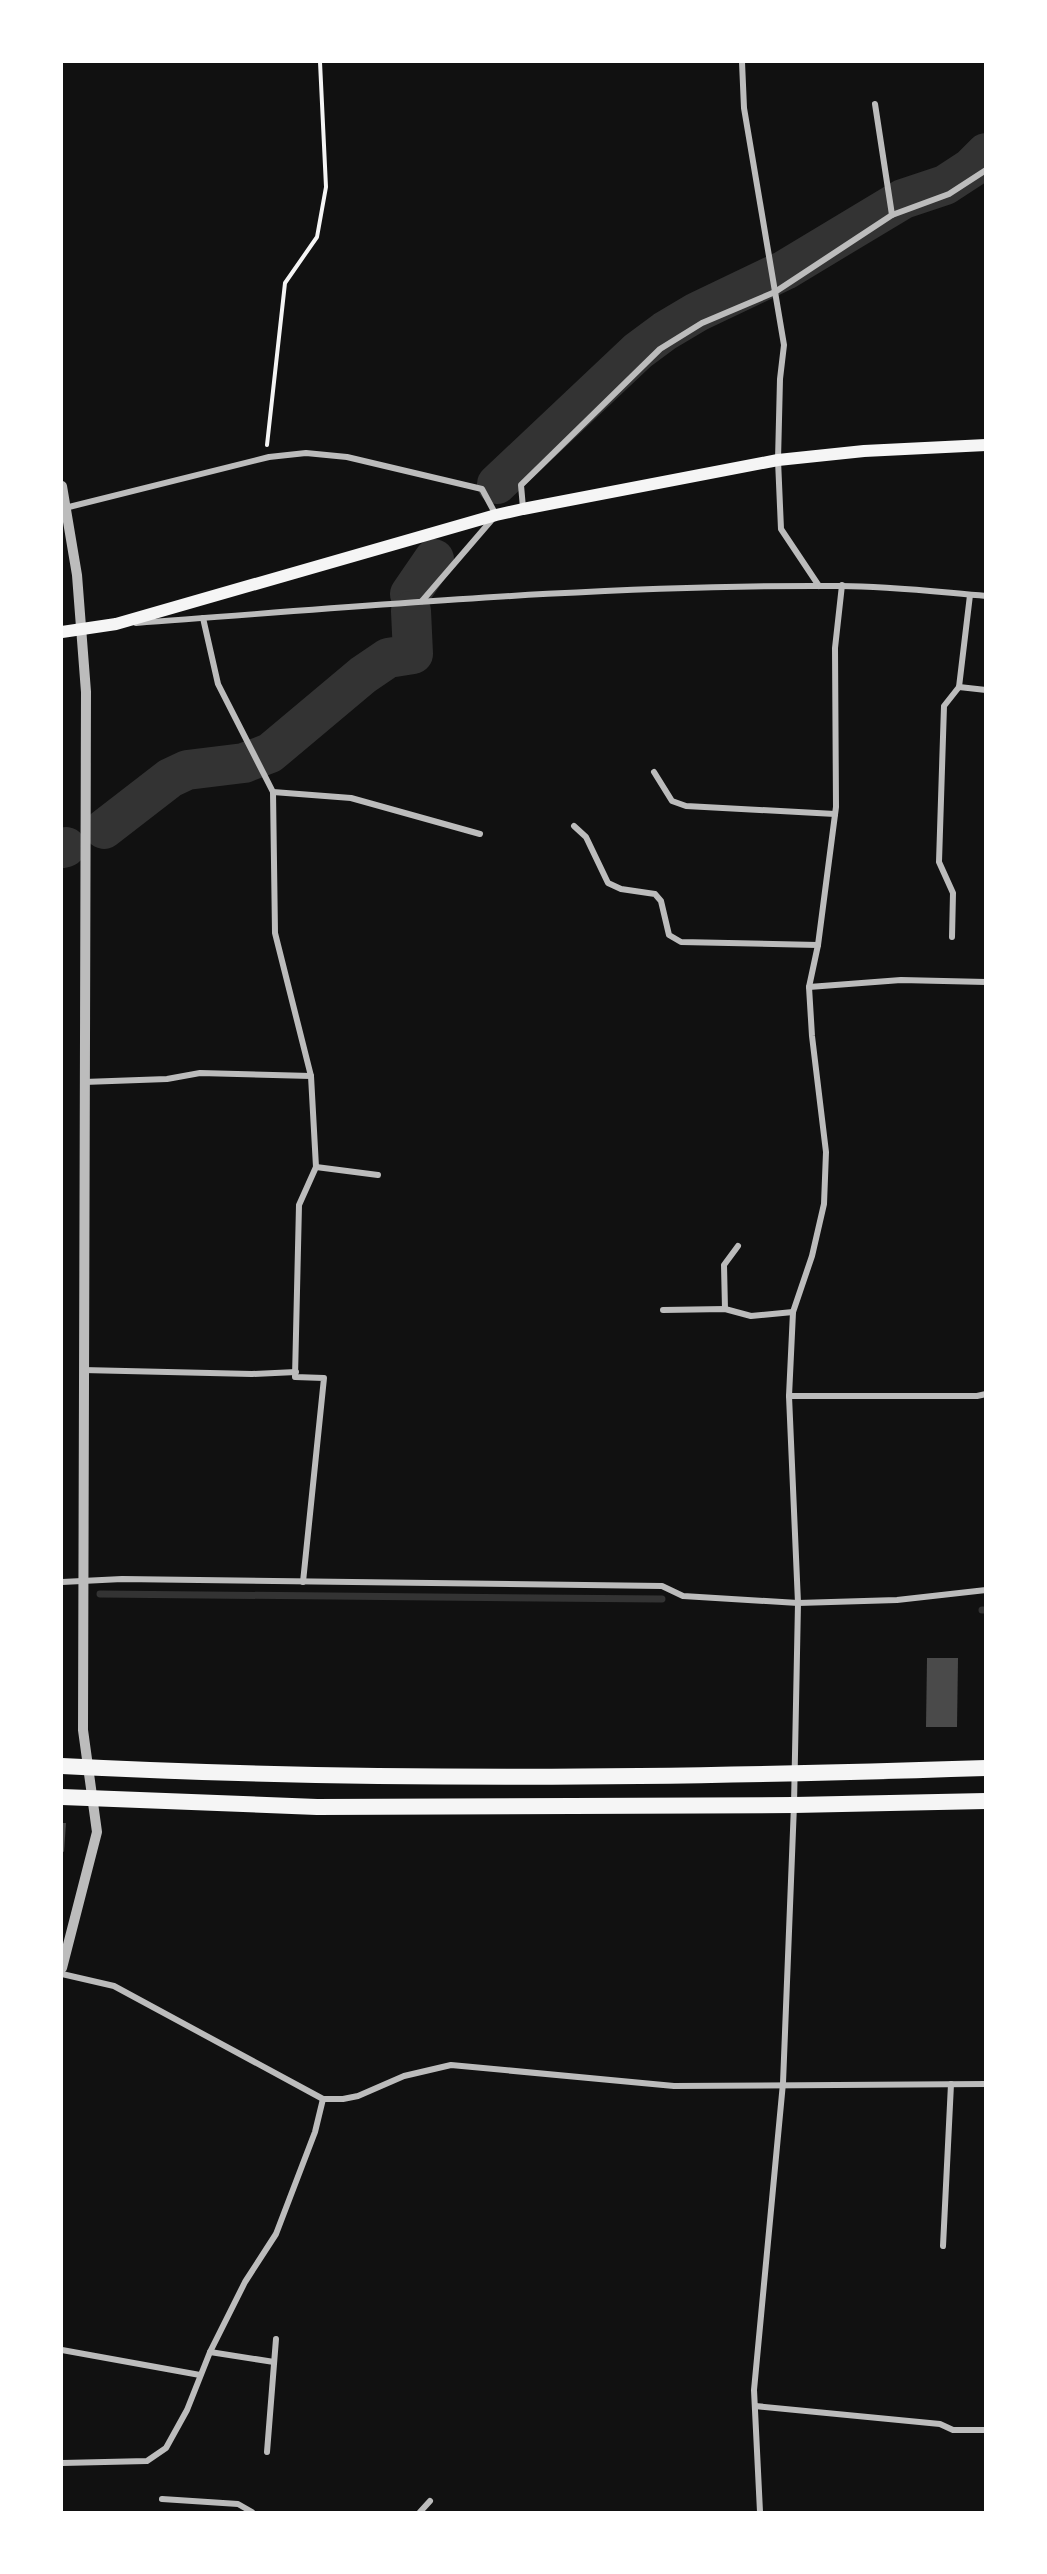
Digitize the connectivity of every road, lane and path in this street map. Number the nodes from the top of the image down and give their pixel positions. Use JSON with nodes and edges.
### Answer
{"nodes":[{"id":1,"x":320,"y":62,"type":"edge"},
{"id":2,"x":742,"y":62,"type":"edge"},
{"id":3,"x":875,"y":104,"type":"dead end"},
{"id":4,"x":986,"y":170,"type":"edge"},
{"id":5,"x":892,"y":214,"type":"junction"},
{"id":6,"x":775,"y":292,"type":"junction"},
{"id":7,"x":986,"y":445,"type":"edge"},
{"id":8,"x":269,"y":457,"type":"junction"},
{"id":9,"x":778,"y":460,"type":"junction"},
{"id":10,"x":62,"y":486,"type":"edge"},
{"id":11,"x":64,"y":508,"type":"edge"},
{"id":12,"x":523,"y":509,"type":"junction"},
{"id":13,"x":496,"y":514,"type":"junction"},
{"id":14,"x":842,"y":585,"type":"junction"},
{"id":15,"x":819,"y":586,"type":"junction"},
{"id":16,"x":970,"y":595,"type":"junction"},
{"id":17,"x":986,"y":596,"type":"edge"},
{"id":18,"x":422,"y":601,"type":"junction"},
{"id":19,"x":203,"y":618,"type":"junction"},
{"id":20,"x":116,"y":624,"type":"junction"},
{"id":21,"x":79,"y":630,"type":"junction"},
{"id":22,"x":62,"y":632,"type":"edge"},
{"id":23,"x":959,"y":687,"type":"junction"},
{"id":24,"x":986,"y":690,"type":"edge"},
{"id":25,"x":654,"y":772,"type":"dead end"},
{"id":26,"x":273,"y":792,"type":"junction"},
{"id":27,"x":835,"y":814,"type":"junction"},
{"id":28,"x":574,"y":826,"type":"dead end"},
{"id":29,"x":480,"y":834,"type":"dead end"},
{"id":30,"x":952,"y":937,"type":"dead end"},
{"id":31,"x":818,"y":945,"type":"junction"},
{"id":32,"x":986,"y":982,"type":"edge"},
{"id":33,"x":809,"y":987,"type":"junction"},
{"id":34,"x":311,"y":1076,"type":"junction"},
{"id":35,"x":84,"y":1082,"type":"junction"},
{"id":36,"x":316,"y":1167,"type":"junction"},
{"id":37,"x":378,"y":1175,"type":"dead end"},
{"id":38,"x":738,"y":1246,"type":"dead end"},
{"id":39,"x":725,"y":1309,"type":"junction"},
{"id":40,"x":663,"y":1310,"type":"dead end"},
{"id":41,"x":793,"y":1312,"type":"junction"},
{"id":42,"x":83,"y":1370,"type":"junction"},
{"id":43,"x":296,"y":1372,"type":"junction"},
{"id":44,"x":986,"y":1394,"type":"edge"},
{"id":45,"x":789,"y":1396,"type":"junction"},
{"id":46,"x":62,"y":1582,"type":"edge"},
{"id":47,"x":303,"y":1582,"type":"junction"},
{"id":48,"x":83,"y":1583,"type":"junction"},
{"id":49,"x":986,"y":1590,"type":"edge"},
{"id":50,"x":798,"y":1604,"type":"junction"},
{"id":51,"x":62,"y":1766,"type":"edge"},
{"id":52,"x":88,"y":1767,"type":"junction"},
{"id":53,"x":986,"y":1768,"type":"edge"},
{"id":54,"x":795,"y":1774,"type":"junction"},
{"id":55,"x":62,"y":1797,"type":"edge"},
{"id":56,"x":92,"y":1798,"type":"junction"},
{"id":57,"x":986,"y":1801,"type":"edge"},
{"id":58,"x":794,"y":1805,"type":"junction"},
{"id":59,"x":62,"y":1968,"type":"edge"},
{"id":60,"x":62,"y":1974,"type":"edge"},
{"id":61,"x":783,"y":2083,"type":"junction"},
{"id":62,"x":951,"y":2084,"type":"junction"},
{"id":63,"x":986,"y":2084,"type":"edge"},
{"id":64,"x":322,"y":2099,"type":"junction"},
{"id":65,"x":943,"y":2246,"type":"dead end"},
{"id":66,"x":276,"y":2339,"type":"dead end"},
{"id":67,"x":62,"y":2350,"type":"edge"},
{"id":68,"x":210,"y":2352,"type":"junction"},
{"id":69,"x":274,"y":2362,"type":"junction"},
{"id":70,"x":200,"y":2375,"type":"junction"},
{"id":71,"x":755,"y":2406,"type":"junction"},
{"id":72,"x":986,"y":2430,"type":"edge"},
{"id":73,"x":267,"y":2452,"type":"dead end"},
{"id":74,"x":62,"y":2463,"type":"edge"},
{"id":75,"x":162,"y":2499,"type":"dead end"},
{"id":76,"x":430,"y":2501,"type":"dead end"},
{"id":77,"x":252,"y":2512,"type":"edge"},
{"id":78,"x":420,"y":2512,"type":"edge"},
{"id":79,"x":759,"y":2512,"type":"edge"}],
"edges":[{"from":1,"to":8,"type":"path"},
{"from":2,"to":6,"type":"street"},
{"from":3,"to":5,"type":"street"},
{"from":4,"to":5,"type":"street"},
{"from":5,"to":6,"type":"street"},
{"from":6,"to":9,"type":"street"},
{"from":6,"to":12,"type":"street"},
{"from":7,"to":9,"type":"main road"},
{"from":8,"to":11,"type":"street"},
{"from":8,"to":13,"type":"street"},
{"from":9,"to":12,"type":"main road"},
{"from":9,"to":15,"type":"street"},
{"from":10,"to":11,"type":"street"},
{"from":11,"to":21,"type":"street"},
{"from":12,"to":13,"type":"main road"},
{"from":13,"to":18,"type":"street"},
{"from":13,"to":20,"type":"main road"},
{"from":14,"to":15,"type":"street"},
{"from":14,"to":16,"type":"street"},
{"from":14,"to":27,"type":"street"},
{"from":15,"to":18,"type":"street"},
{"from":16,"to":17,"type":"street"},
{"from":16,"to":23,"type":"street"},
{"from":18,"to":19,"type":"street"},
{"from":19,"to":20,"type":"street"},
{"from":19,"to":26,"type":"street"},
{"from":20,"to":21,"type":"main road"},
{"from":21,"to":22,"type":"main road"},
{"from":21,"to":35,"type":"street"},
{"from":23,"to":24,"type":"street"},
{"from":23,"to":30,"type":"street"},
{"from":25,"to":27,"type":"street"},
{"from":26,"to":29,"type":"street"},
{"from":26,"to":34,"type":"street"},
{"from":27,"to":31,"type":"street"},
{"from":28,"to":31,"type":"street"},
{"from":31,"to":33,"type":"street"},
{"from":32,"to":33,"type":"street"},
{"from":33,"to":41,"type":"street"},
{"from":34,"to":35,"type":"street"},
{"from":34,"to":36,"type":"street"},
{"from":35,"to":42,"type":"street"},
{"from":36,"to":37,"type":"street"},
{"from":36,"to":43,"type":"street"},
{"from":38,"to":39,"type":"street"},
{"from":39,"to":40,"type":"street"},
{"from":39,"to":41,"type":"street"},
{"from":41,"to":45,"type":"street"},
{"from":42,"to":43,"type":"street"},
{"from":42,"to":48,"type":"street"},
{"from":43,"to":47,"type":"street"},
{"from":44,"to":45,"type":"street"},
{"from":45,"to":50,"type":"street"},
{"from":46,"to":48,"type":"street"},
{"from":47,"to":48,"type":"street"},
{"from":47,"to":50,"type":"street"},
{"from":48,"to":52,"type":"street"},
{"from":49,"to":50,"type":"street"},
{"from":50,"to":54,"type":"street"},
{"from":51,"to":52,"type":"highway"},
{"from":52,"to":54,"type":"highway"},
{"from":52,"to":56,"type":"street"},
{"from":53,"to":54,"type":"highway"},
{"from":54,"to":58,"type":"street"},
{"from":55,"to":56,"type":"highway"},
{"from":56,"to":58,"type":"highway"},
{"from":56,"to":59,"type":"street"},
{"from":57,"to":58,"type":"highway"},
{"from":58,"to":61,"type":"street"},
{"from":60,"to":64,"type":"street"},
{"from":61,"to":62,"type":"street"},
{"from":61,"to":64,"type":"street"},
{"from":61,"to":71,"type":"street"},
{"from":62,"to":63,"type":"street"},
{"from":62,"to":65,"type":"street"},
{"from":64,"to":68,"type":"street"},
{"from":66,"to":69,"type":"street"},
{"from":67,"to":70,"type":"street"},
{"from":68,"to":69,"type":"street"},
{"from":68,"to":70,"type":"street"},
{"from":69,"to":73,"type":"street"},
{"from":70,"to":74,"type":"street"},
{"from":71,"to":72,"type":"street"},
{"from":71,"to":79,"type":"street"},
{"from":75,"to":77,"type":"street"},
{"from":76,"to":78,"type":"street"}]}
